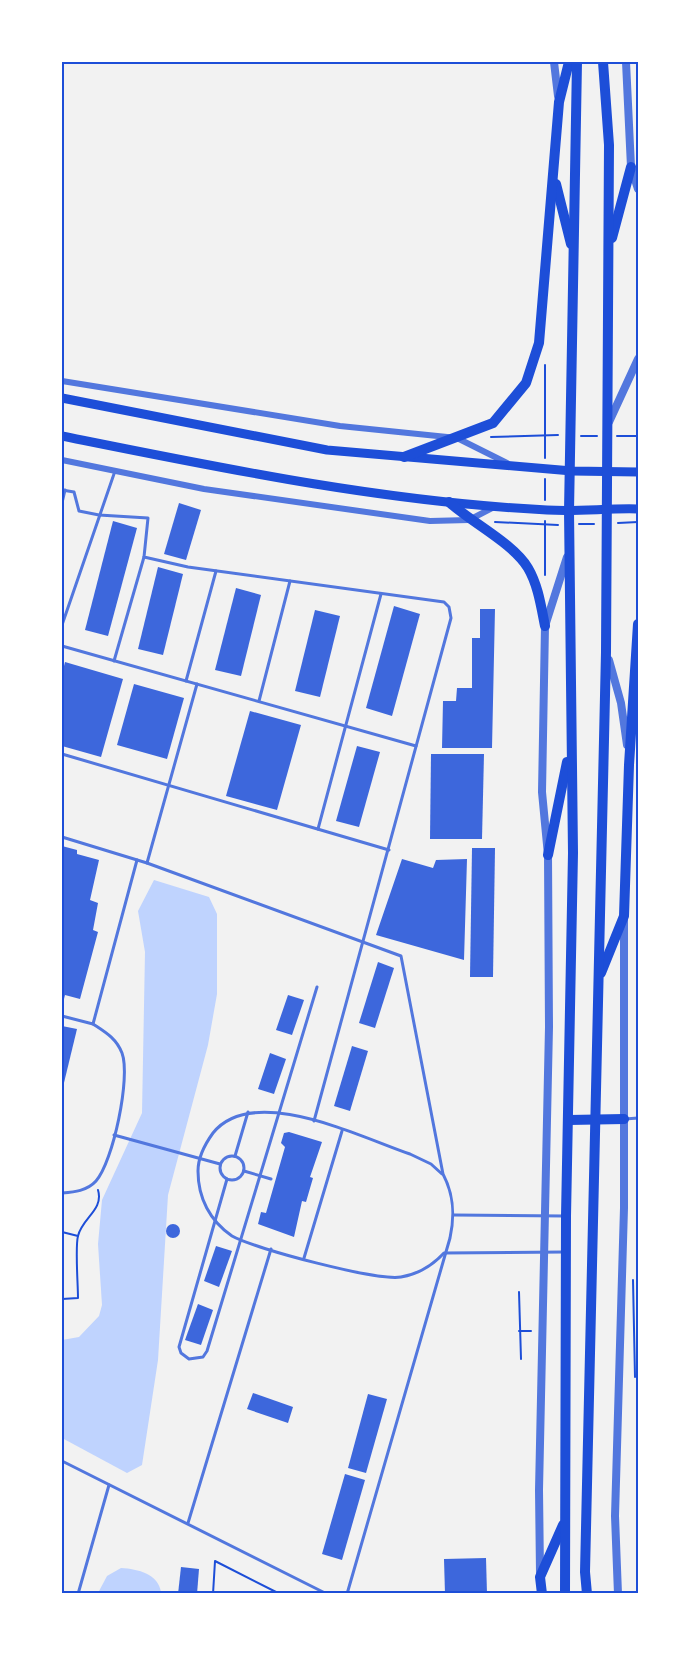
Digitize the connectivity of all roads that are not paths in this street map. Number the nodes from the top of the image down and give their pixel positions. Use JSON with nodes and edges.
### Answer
{"nodes":[{"id":1,"x":554,"y":62,"type":"edge"},
{"id":2,"x":569,"y":62,"type":"edge"},
{"id":3,"x":577,"y":62,"type":"edge"},
{"id":4,"x":603,"y":62,"type":"edge"},
{"id":5,"x":626,"y":62,"type":"edge"},
{"id":6,"x":559,"y":102,"type":"junction"},
{"id":7,"x":631,"y":167,"type":"junction"},
{"id":8,"x":554,"y":175,"type":"junction"},
{"id":9,"x":639,"y":189,"type":"edge"},
{"id":10,"x":608,"y":253,"type":"junction"},
{"id":11,"x":574,"y":259,"type":"junction"},
{"id":12,"x":639,"y":359,"type":"edge"},
{"id":13,"x":62,"y":381,"type":"edge"},
{"id":14,"x":62,"y":398,"type":"edge"},
{"id":15,"x":606,"y":432,"type":"junction"},
{"id":16,"x":62,"y":436,"type":"edge"},
{"id":17,"x":457,"y":438,"type":"junction"},
{"id":18,"x":405,"y":457,"type":"junction"},
{"id":19,"x":62,"y":460,"type":"edge"},
{"id":20,"x":512,"y":466,"type":"junction"},
{"id":21,"x":115,"y":471,"type":"junction"},
{"id":22,"x":572,"y":471,"type":"junction"},
{"id":23,"x":607,"y":472,"type":"junction"},
{"id":24,"x":639,"y":472,"type":"edge"},
{"id":25,"x":63,"y":490,"type":"edge"},
{"id":26,"x":449,"y":502,"type":"junction"},
{"id":27,"x":62,"y":503,"type":"edge"},
{"id":28,"x":496,"y":506,"type":"junction"},
{"id":29,"x":607,"y":508,"type":"junction"},
{"id":30,"x":639,"y":509,"type":"edge"},
{"id":31,"x":569,"y":511,"type":"junction"},
{"id":32,"x":99,"y":515,"type":"junction"},
{"id":33,"x":468,"y":520,"type":"junction"},
{"id":34,"x":570,"y":549,"type":"junction"},
{"id":35,"x":144,"y":557,"type":"junction"},
{"id":36,"x":216,"y":571,"type":"junction"},
{"id":37,"x":290,"y":581,"type":"junction"},
{"id":38,"x":381,"y":594,"type":"junction"},
{"id":39,"x":639,"y":624,"type":"edge"},
{"id":40,"x":62,"y":625,"type":"edge"},
{"id":41,"x":545,"y":626,"type":"junction"},
{"id":42,"x":62,"y":646,"type":"edge"},
{"id":43,"x":606,"y":652,"type":"junction"},
{"id":44,"x":114,"y":661,"type":"junction"},
{"id":45,"x":186,"y":681,"type":"junction"},
{"id":46,"x":197,"y":684,"type":"junction"},
{"id":47,"x":259,"y":701,"type":"junction"},
{"id":48,"x":346,"y":726,"type":"junction"},
{"id":49,"x":572,"y":741,"type":"junction"},
{"id":50,"x":416,"y":746,"type":"junction"},
{"id":51,"x":62,"y":754,"type":"edge"},
{"id":52,"x":629,"y":765,"type":"junction"},
{"id":53,"x":169,"y":785,"type":"junction"},
{"id":54,"x":318,"y":829,"type":"junction"},
{"id":55,"x":62,"y":837,"type":"edge"},
{"id":56,"x":389,"y":850,"type":"junction"},
{"id":57,"x":548,"y":855,"type":"junction"},
{"id":58,"x":137,"y":861,"type":"junction"},
{"id":59,"x":147,"y":863,"type":"junction"},
{"id":60,"x":624,"y":916,"type":"junction"},
{"id":61,"x":364,"y":943,"type":"junction"},
{"id":62,"x":599,"y":979,"type":"junction"},
{"id":63,"x":317,"y":987,"type":"dead end"},
{"id":64,"x":62,"y":1016,"type":"edge"},
{"id":65,"x":93,"y":1024,"type":"junction"},
{"id":66,"x":248,"y":1112,"type":"junction"},
{"id":67,"x":279,"y":1112,"type":"junction"},
{"id":68,"x":639,"y":1118,"type":"edge"},
{"id":69,"x":595,"y":1119,"type":"junction"},
{"id":70,"x":624,"y":1119,"type":"junction"},
{"id":71,"x":569,"y":1120,"type":"junction"},
{"id":72,"x":314,"y":1121,"type":"junction"},
{"id":73,"x":342,"y":1131,"type":"junction"},
{"id":74,"x":114,"y":1135,"type":"junction"},
{"id":75,"x":235,"y":1156,"type":"junction"},
{"id":76,"x":198,"y":1159,"type":"junction"},
{"id":77,"x":220,"y":1164,"type":"junction"},
{"id":78,"x":244,"y":1171,"type":"junction"},
{"id":79,"x":443,"y":1174,"type":"junction"},
{"id":80,"x":260,"y":1176,"type":"junction"},
{"id":81,"x":227,"y":1179,"type":"junction"},
{"id":82,"x":271,"y":1179,"type":"dead end"},
{"id":83,"x":62,"y":1193,"type":"edge"},
{"id":84,"x":453,"y":1215,"type":"junction"},
{"id":85,"x":545,"y":1215,"type":"junction"},
{"id":86,"x":566,"y":1216,"type":"junction"},
{"id":87,"x":215,"y":1223,"type":"junction"},
{"id":88,"x":241,"y":1240,"type":"junction"},
{"id":89,"x":271,"y":1249,"type":"junction"},
{"id":90,"x":566,"y":1252,"type":"junction"},
{"id":91,"x":444,"y":1253,"type":"junction"},
{"id":92,"x":544,"y":1253,"type":"junction"},
{"id":93,"x":304,"y":1258,"type":"junction"},
{"id":94,"x":62,"y":1461,"type":"edge"},
{"id":95,"x":109,"y":1485,"type":"junction"},
{"id":96,"x":566,"y":1519,"type":"junction"},
{"id":97,"x":188,"y":1523,"type":"junction"},
{"id":98,"x":540,"y":1577,"type":"junction"},
{"id":99,"x":78,"y":1593,"type":"edge"},
{"id":100,"x":327,"y":1593,"type":"edge"},
{"id":101,"x":347,"y":1593,"type":"edge"},
{"id":102,"x":542,"y":1593,"type":"edge"},
{"id":103,"x":565,"y":1593,"type":"edge"},
{"id":104,"x":587,"y":1593,"type":"edge"},
{"id":105,"x":618,"y":1593,"type":"edge"}],
"edges":[{"from":1,"to":6,"type":"street"},
{"from":2,"to":6,"type":"main road"},
{"from":3,"to":11,"type":"main road"},
{"from":4,"to":10,"type":"main road"},
{"from":5,"to":7,"type":"street"},
{"from":6,"to":8,"type":"main road"},
{"from":7,"to":9,"type":"street"},
{"from":7,"to":10,"type":"main road"},
{"from":8,"to":11,"type":"main road"},
{"from":8,"to":17,"type":"main road"},
{"from":10,"to":15,"type":"main road"},
{"from":11,"to":22,"type":"main road"},
{"from":12,"to":15,"type":"street"},
{"from":13,"to":17,"type":"street"},
{"from":14,"to":18,"type":"main road"},
{"from":15,"to":23,"type":"main road"},
{"from":16,"to":26,"type":"main road"},
{"from":17,"to":18,"type":"main road"},
{"from":17,"to":20,"type":"street"},
{"from":18,"to":20,"type":"main road"},
{"from":19,"to":21,"type":"street"},
{"from":20,"to":22,"type":"main road"},
{"from":21,"to":32,"type":"lane"},
{"from":21,"to":33,"type":"street"},
{"from":22,"to":23,"type":"main road"},
{"from":22,"to":31,"type":"main road"},
{"from":23,"to":24,"type":"main road"},
{"from":23,"to":29,"type":"main road"},
{"from":25,"to":27,"type":"lane"},
{"from":25,"to":32,"type":"lane"},
{"from":26,"to":28,"type":"main road"},
{"from":26,"to":33,"type":"main road"},
{"from":28,"to":31,"type":"main road"},
{"from":28,"to":33,"type":"street"},
{"from":29,"to":30,"type":"main road"},
{"from":29,"to":31,"type":"main road"},
{"from":29,"to":43,"type":"main road"},
{"from":31,"to":34,"type":"main road"},
{"from":32,"to":35,"type":"lane"},
{"from":32,"to":40,"type":"lane"},
{"from":33,"to":41,"type":"main road"},
{"from":34,"to":41,"type":"street"},
{"from":34,"to":49,"type":"main road"},
{"from":35,"to":36,"type":"lane"},
{"from":35,"to":44,"type":"lane"},
{"from":36,"to":37,"type":"lane"},
{"from":36,"to":45,"type":"lane"},
{"from":37,"to":38,"type":"lane"},
{"from":37,"to":47,"type":"lane"},
{"from":38,"to":48,"type":"lane"},
{"from":38,"to":50,"type":"lane"},
{"from":39,"to":52,"type":"main road"},
{"from":41,"to":57,"type":"street"},
{"from":42,"to":44,"type":"lane"},
{"from":43,"to":52,"type":"street"},
{"from":43,"to":62,"type":"main road"},
{"from":44,"to":45,"type":"lane"},
{"from":45,"to":46,"type":"lane"},
{"from":46,"to":47,"type":"lane"},
{"from":46,"to":53,"type":"lane"},
{"from":47,"to":48,"type":"lane"},
{"from":48,"to":50,"type":"lane"},
{"from":48,"to":54,"type":"lane"},
{"from":49,"to":57,"type":"main road"},
{"from":49,"to":71,"type":"main road"},
{"from":50,"to":56,"type":"lane"},
{"from":51,"to":53,"type":"lane"},
{"from":52,"to":60,"type":"main road"},
{"from":53,"to":54,"type":"lane"},
{"from":53,"to":59,"type":"lane"},
{"from":54,"to":56,"type":"lane"},
{"from":55,"to":58,"type":"lane"},
{"from":56,"to":61,"type":"lane"},
{"from":57,"to":85,"type":"street"},
{"from":58,"to":59,"type":"lane"},
{"from":58,"to":65,"type":"lane"},
{"from":59,"to":61,"type":"lane"},
{"from":60,"to":62,"type":"main road"},
{"from":60,"to":70,"type":"street"},
{"from":61,"to":72,"type":"lane"},
{"from":61,"to":79,"type":"lane"},
{"from":62,"to":69,"type":"main road"},
{"from":63,"to":67,"type":"lane"},
{"from":64,"to":65,"type":"lane"},
{"from":65,"to":74,"type":"lane"},
{"from":66,"to":67,"type":"lane"},
{"from":66,"to":75,"type":"lane"},
{"from":66,"to":76,"type":"lane"},
{"from":67,"to":72,"type":"lane"},
{"from":67,"to":80,"type":"lane"},
{"from":68,"to":70,"type":"lane"},
{"from":69,"to":70,"type":"main road"},
{"from":69,"to":71,"type":"main road"},
{"from":69,"to":104,"type":"main road"},
{"from":70,"to":105,"type":"street"},
{"from":71,"to":86,"type":"main road"},
{"from":72,"to":73,"type":"lane"},
{"from":73,"to":79,"type":"lane"},
{"from":73,"to":93,"type":"lane"},
{"from":74,"to":76,"type":"lane"},
{"from":74,"to":83,"type":"lane"},
{"from":75,"to":77,"type":"lane"},
{"from":75,"to":78,"type":"lane"},
{"from":76,"to":77,"type":"lane"},
{"from":76,"to":87,"type":"lane"},
{"from":77,"to":81,"type":"lane"},
{"from":78,"to":80,"type":"lane"},
{"from":78,"to":81,"type":"lane"},
{"from":79,"to":84,"type":"lane"},
{"from":80,"to":82,"type":"lane"},
{"from":80,"to":88,"type":"lane"},
{"from":81,"to":87,"type":"lane"},
{"from":84,"to":85,"type":"lane"},
{"from":84,"to":91,"type":"lane"},
{"from":85,"to":86,"type":"lane"},
{"from":85,"to":92,"type":"street"},
{"from":86,"to":90,"type":"main road"},
{"from":87,"to":88,"type":"lane"},
{"from":87,"to":88,"type":"lane"},
{"from":88,"to":89,"type":"lane"},
{"from":89,"to":93,"type":"lane"},
{"from":89,"to":97,"type":"lane"},
{"from":90,"to":92,"type":"lane"},
{"from":90,"to":96,"type":"main road"},
{"from":91,"to":92,"type":"lane"},
{"from":91,"to":93,"type":"lane"},
{"from":91,"to":101,"type":"lane"},
{"from":92,"to":98,"type":"street"},
{"from":94,"to":95,"type":"lane"},
{"from":95,"to":97,"type":"lane"},
{"from":95,"to":99,"type":"lane"},
{"from":96,"to":98,"type":"main road"},
{"from":96,"to":103,"type":"main road"},
{"from":97,"to":100,"type":"lane"},
{"from":98,"to":102,"type":"main road"}]}
